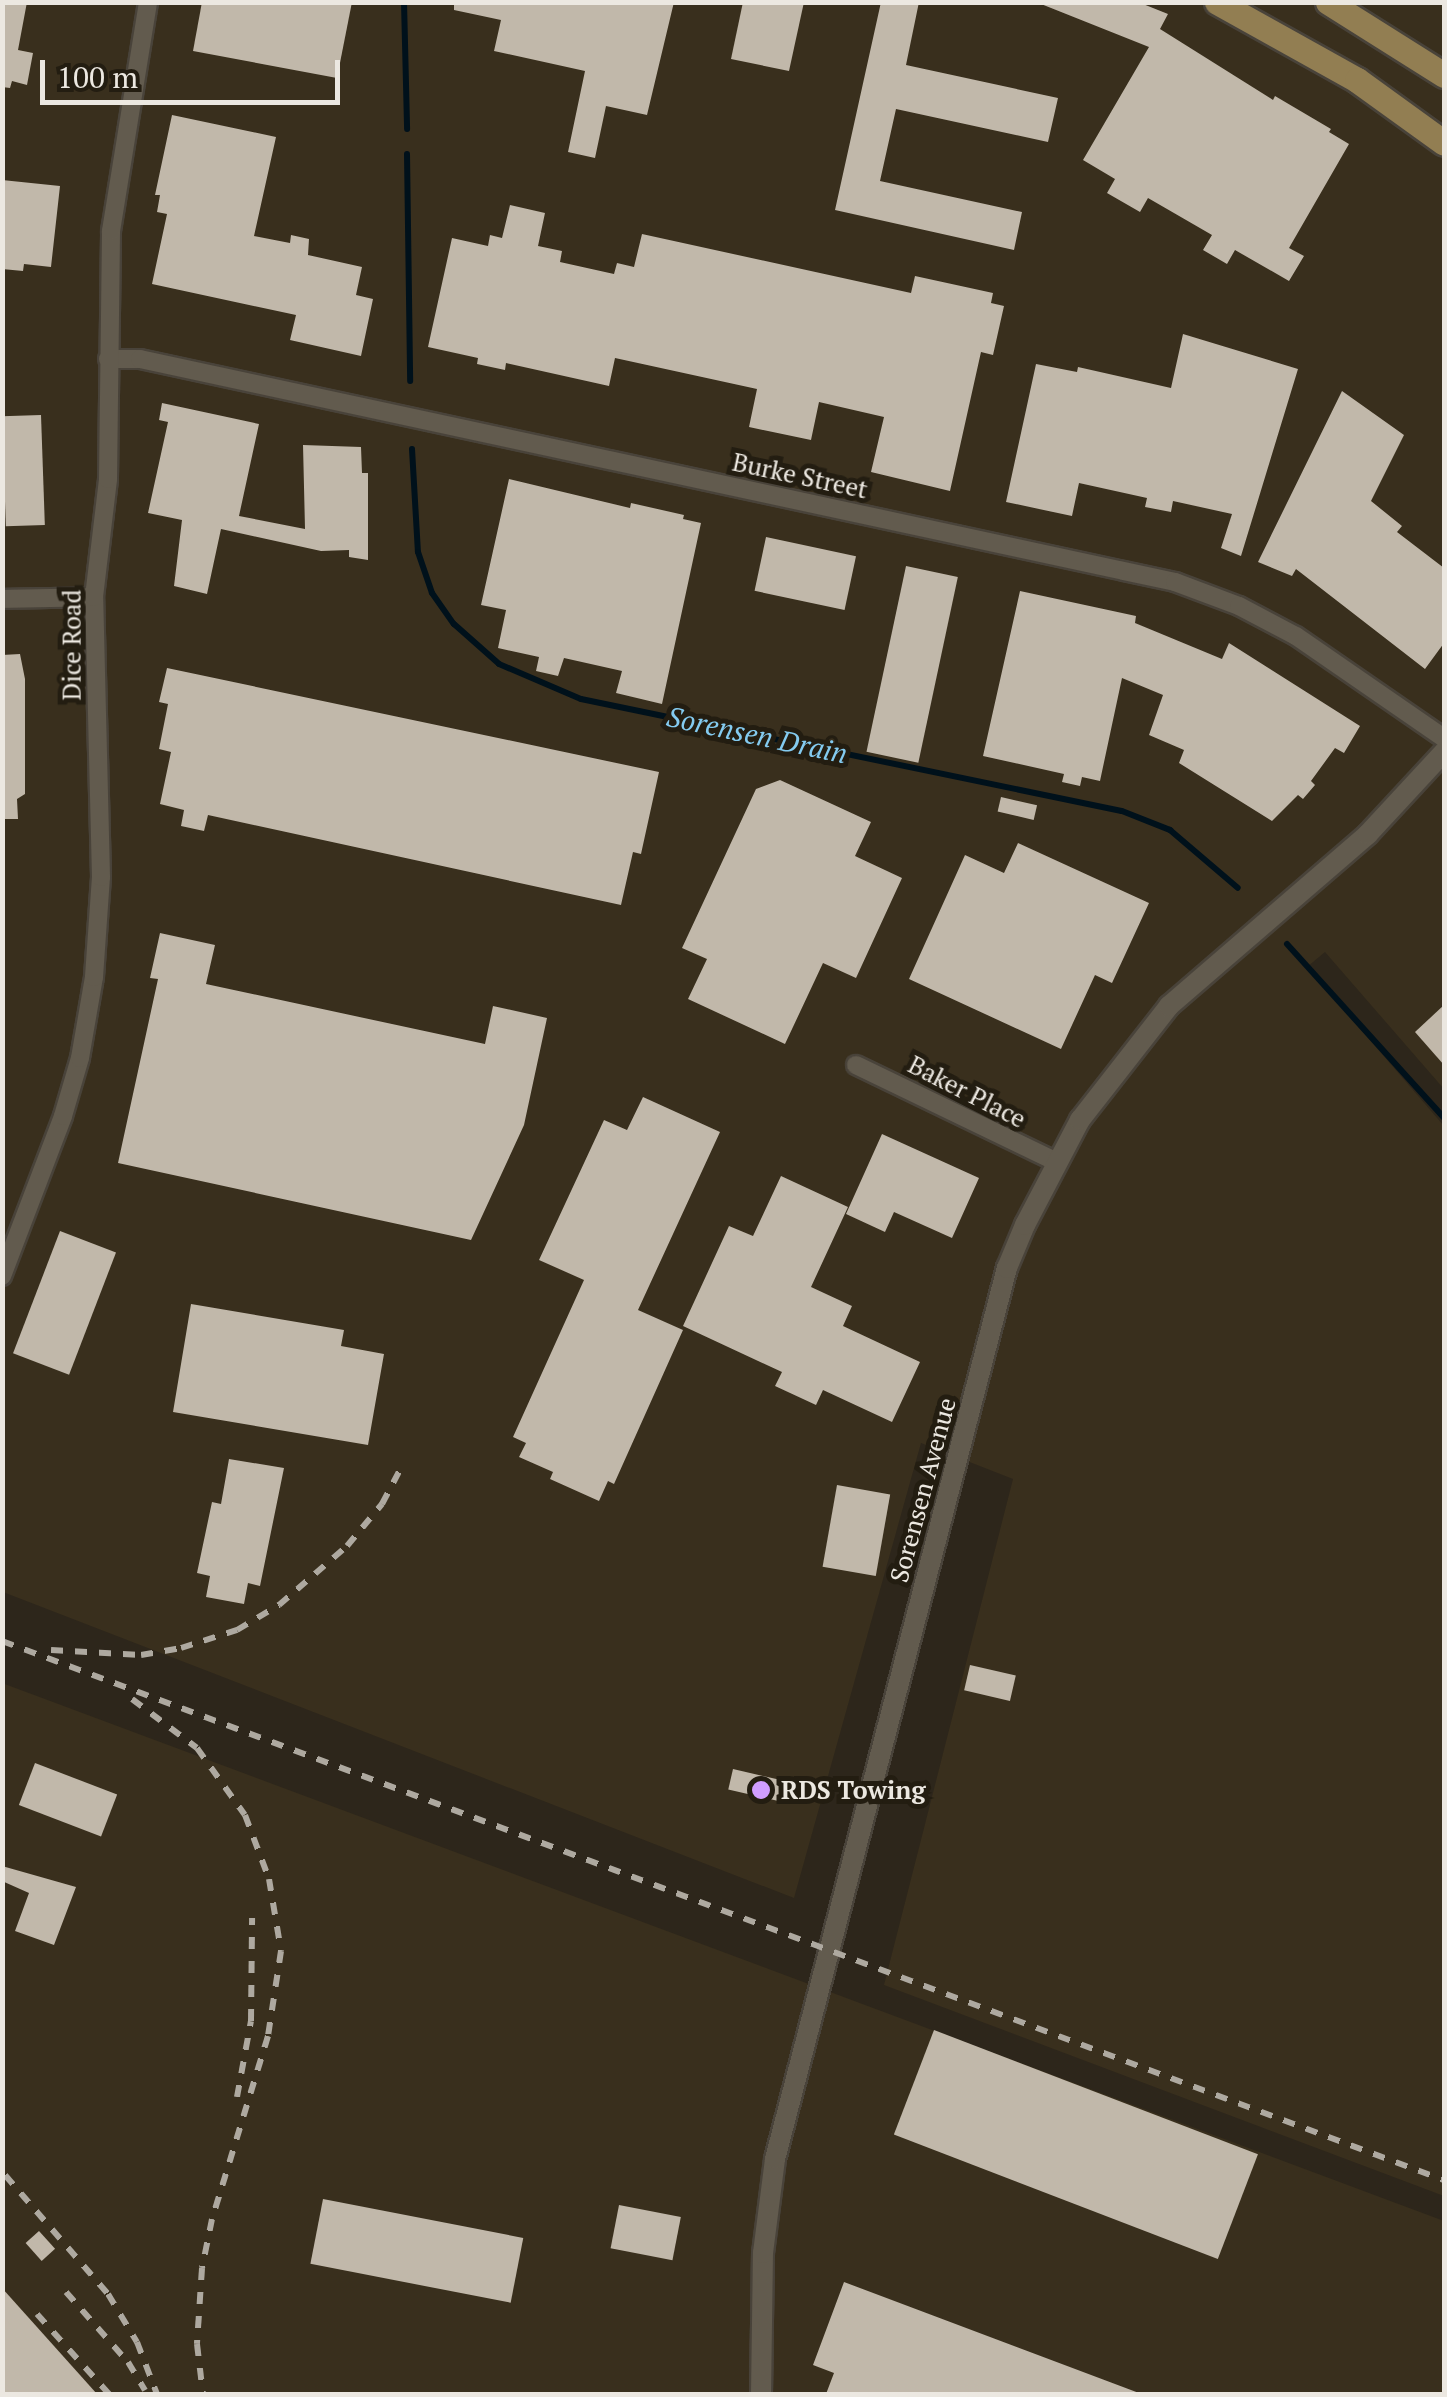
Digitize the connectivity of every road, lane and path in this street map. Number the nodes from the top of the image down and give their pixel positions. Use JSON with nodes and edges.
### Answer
{"nodes":[{"id":1,"x":148,"y":2,"type":"edge"},
{"id":2,"x":1217,"y":2,"type":"edge"},
{"id":3,"x":1328,"y":2,"type":"edge"},
{"id":4,"x":1444,"y":75,"type":"edge"},
{"id":5,"x":1384,"y":98,"type":"junction"},
{"id":6,"x":1444,"y":124,"type":"edge"},
{"id":7,"x":1444,"y":142,"type":"edge"},
{"id":8,"x":108,"y":359,"type":"junction"},
{"id":9,"x":94,"y":597,"type":"junction"},
{"id":10,"x":2,"y":599,"type":"edge"},
{"id":11,"x":1444,"y":738,"type":"edge"},
{"id":12,"x":1444,"y":752,"type":"edge"},
{"id":13,"x":856,"y":1064,"type":"dead end"},
{"id":14,"x":1057,"y":1162,"type":"junction"},
{"id":15,"x":2,"y":1276,"type":"edge"},
{"id":16,"x":762,"y":2394,"type":"edge"}],
"edges":[{"from":1,"to":8,"type":"street","name":"Dice Road"},
{"from":2,"to":5,"type":"main road"},
{"from":3,"to":4,"type":"main road"},
{"from":5,"to":6,"type":"main road"},
{"from":5,"to":7,"type":"main road"},
{"from":8,"to":9,"type":"street","name":"Dice Road"},
{"from":8,"to":11,"type":"street","name":"Burke Street"},
{"from":9,"to":10,"type":"street"},
{"from":9,"to":15,"type":"street","name":"Dice Road"},
{"from":12,"to":14,"type":"street","name":"Sorensen Avenue"},
{"from":13,"to":14,"type":"street","name":"Baker Place"},
{"from":14,"to":16,"type":"street","name":"Sorensen Avenue"}]}
